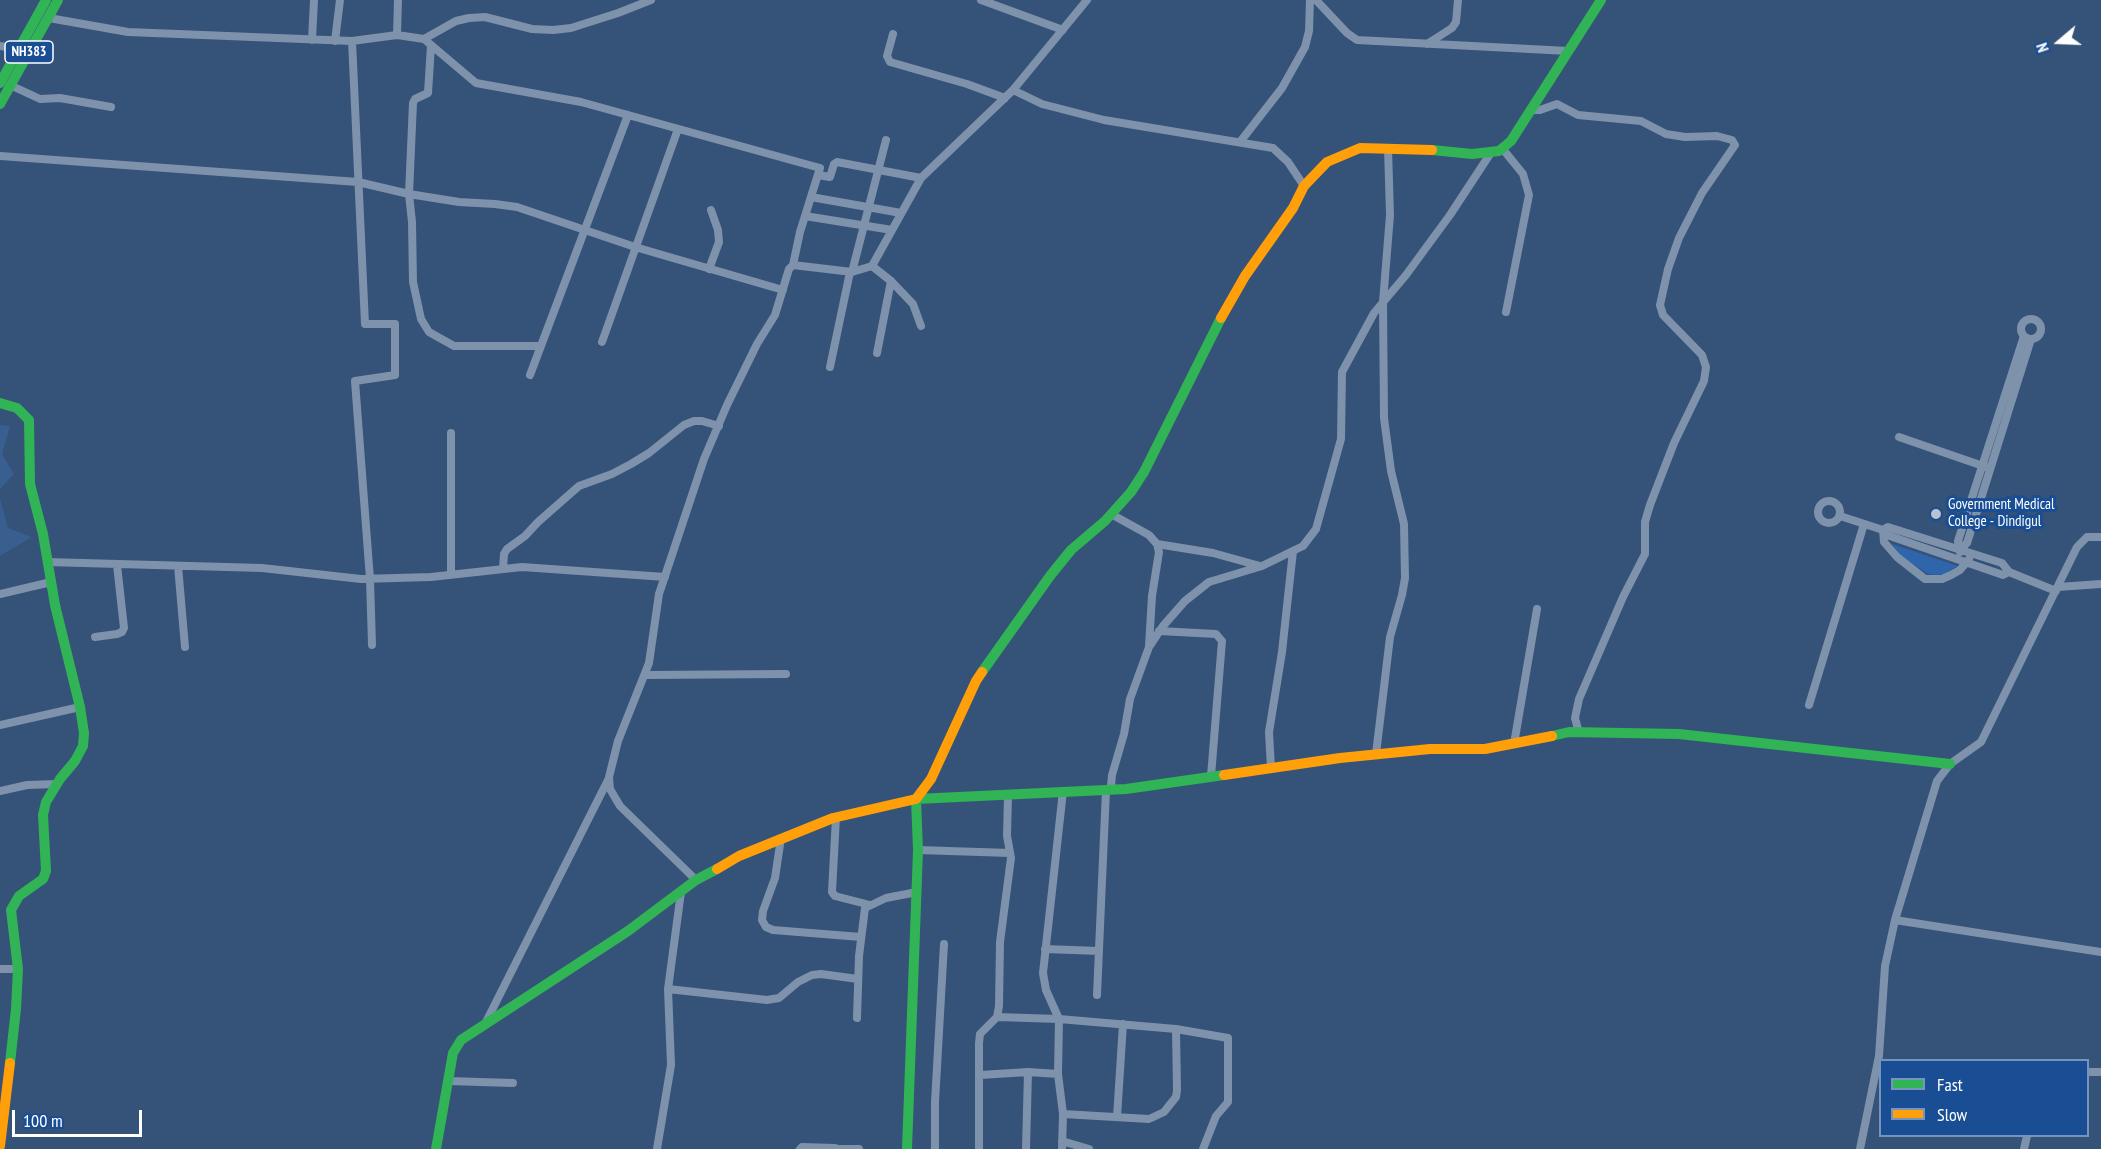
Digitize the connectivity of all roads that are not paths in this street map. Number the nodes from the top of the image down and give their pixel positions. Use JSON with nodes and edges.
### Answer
{"nodes":[{"id":1,"x":46,"y":0,"type":"edge"},
{"id":2,"x":58,"y":0,"type":"edge"},
{"id":3,"x":314,"y":0,"type":"edge"},
{"id":4,"x":340,"y":0,"type":"edge"},
{"id":5,"x":398,"y":0,"type":"edge"},
{"id":6,"x":651,"y":0,"type":"edge"},
{"id":7,"x":981,"y":0,"type":"edge"},
{"id":8,"x":1086,"y":0,"type":"edge"},
{"id":9,"x":1310,"y":0,"type":"edge"},
{"id":10,"x":1316,"y":0,"type":"edge"},
{"id":11,"x":1458,"y":0,"type":"edge"},
{"id":12,"x":1601,"y":0,"type":"edge"},
{"id":13,"x":49,"y":18,"type":"junction"},
{"id":14,"x":1063,"y":30,"type":"junction"},
{"id":15,"x":893,"y":34,"type":"dead end"},
{"id":16,"x":397,"y":35,"type":"junction"},
{"id":17,"x":424,"y":39,"type":"junction"},
{"id":18,"x":312,"y":40,"type":"junction"},
{"id":19,"x":335,"y":41,"type":"junction"},
{"id":20,"x":352,"y":41,"type":"junction"},
{"id":21,"x":431,"y":45,"type":"junction"},
{"id":22,"x":1426,"y":45,"type":"junction"},
{"id":23,"x":0,"y":46,"type":"edge"},
{"id":24,"x":19,"y":49,"type":"junction"},
{"id":25,"x":1568,"y":51,"type":"junction"},
{"id":26,"x":5,"y":84,"type":"edge"},
{"id":27,"x":1013,"y":90,"type":"junction"},
{"id":28,"x":1005,"y":98,"type":"junction"},
{"id":29,"x":0,"y":104,"type":"edge"},
{"id":30,"x":111,"y":107,"type":"dead end"},
{"id":31,"x":1530,"y":110,"type":"junction"},
{"id":32,"x":628,"y":115,"type":"junction"},
{"id":33,"x":678,"y":129,"type":"junction"},
{"id":34,"x":886,"y":140,"type":"dead end"},
{"id":35,"x":1239,"y":142,"type":"junction"},
{"id":36,"x":1388,"y":148,"type":"junction"},
{"id":37,"x":1497,"y":150,"type":"junction"},
{"id":38,"x":0,"y":156,"type":"edge"},
{"id":39,"x":878,"y":171,"type":"junction"},
{"id":40,"x":818,"y":175,"type":"junction"},
{"id":41,"x":921,"y":178,"type":"junction"},
{"id":42,"x":358,"y":182,"type":"junction"},
{"id":43,"x":1304,"y":186,"type":"junction"},
{"id":44,"x":409,"y":194,"type":"junction"},
{"id":45,"x":811,"y":196,"type":"junction"},
{"id":46,"x":869,"y":207,"type":"junction"},
{"id":47,"x":711,"y":210,"type":"dead end"},
{"id":48,"x":901,"y":213,"type":"junction"},
{"id":49,"x":805,"y":216,"type":"junction"},
{"id":50,"x":864,"y":225,"type":"junction"},
{"id":51,"x":584,"y":230,"type":"junction"},
{"id":52,"x":892,"y":230,"type":"junction"},
{"id":53,"x":634,"y":247,"type":"junction"},
{"id":54,"x":793,"y":265,"type":"junction"},
{"id":55,"x":872,"y":266,"type":"junction"},
{"id":56,"x":709,"y":269,"type":"junction"},
{"id":57,"x":851,"y":272,"type":"junction"},
{"id":58,"x":891,"y":281,"type":"junction"},
{"id":59,"x":783,"y":290,"type":"junction"},
{"id":60,"x":1383,"y":302,"type":"junction"},
{"id":61,"x":1506,"y":312,"type":"dead end"},
{"id":62,"x":921,"y":326,"type":"dead end"},
{"id":63,"x":2027,"y":338,"type":"dead end"},
{"id":64,"x":602,"y":342,"type":"dead end"},
{"id":65,"x":541,"y":346,"type":"junction"},
{"id":66,"x":877,"y":353,"type":"dead end"},
{"id":67,"x":830,"y":367,"type":"dead end"},
{"id":68,"x":530,"y":375,"type":"dead end"},
{"id":69,"x":0,"y":403,"type":"edge"},
{"id":70,"x":718,"y":426,"type":"junction"},
{"id":71,"x":451,"y":433,"type":"dead end"},
{"id":72,"x":1899,"y":437,"type":"dead end"},
{"id":73,"x":1986,"y":467,"type":"junction"},
{"id":74,"x":1111,"y":514,"type":"junction"},
{"id":75,"x":1840,"y":516,"type":"dead end"},
{"id":76,"x":1864,"y":524,"type":"junction"},
{"id":77,"x":1882,"y":530,"type":"junction"},
{"id":78,"x":2101,"y":537,"type":"edge"},
{"id":79,"x":1157,"y":544,"type":"junction"},
{"id":80,"x":1960,"y":549,"type":"junction"},
{"id":81,"x":1293,"y":550,"type":"junction"},
{"id":82,"x":1971,"y":553,"type":"junction"},
{"id":83,"x":1958,"y":559,"type":"junction"},
{"id":84,"x":47,"y":562,"type":"junction"},
{"id":85,"x":1967,"y":562,"type":"junction"},
{"id":86,"x":117,"y":565,"type":"junction"},
{"id":87,"x":178,"y":566,"type":"junction"},
{"id":88,"x":1262,"y":566,"type":"junction"},
{"id":89,"x":503,"y":569,"type":"junction"},
{"id":90,"x":2009,"y":572,"type":"junction"},
{"id":91,"x":451,"y":575,"type":"junction"},
{"id":92,"x":665,"y":577,"type":"junction"},
{"id":93,"x":370,"y":579,"type":"junction"},
{"id":94,"x":51,"y":582,"type":"junction"},
{"id":95,"x":2101,"y":584,"type":"edge"},
{"id":96,"x":2057,"y":589,"type":"junction"},
{"id":97,"x":0,"y":594,"type":"edge"},
{"id":98,"x":1537,"y":609,"type":"dead end"},
{"id":99,"x":1159,"y":632,"type":"junction"},
{"id":100,"x":95,"y":637,"type":"dead end"},
{"id":101,"x":372,"y":645,"type":"dead end"},
{"id":102,"x":186,"y":647,"type":"dead end"},
{"id":103,"x":1149,"y":647,"type":"junction"},
{"id":104,"x":786,"y":674,"type":"dead end"},
{"id":105,"x":645,"y":675,"type":"junction"},
{"id":106,"x":1809,"y":705,"type":"dead end"},
{"id":107,"x":80,"y":707,"type":"junction"},
{"id":108,"x":0,"y":725,"type":"edge"},
{"id":109,"x":1579,"y":733,"type":"junction"},
{"id":110,"x":1514,"y":744,"type":"junction"},
{"id":111,"x":1376,"y":754,"type":"junction"},
{"id":112,"x":1950,"y":764,"type":"junction"},
{"id":113,"x":1270,"y":768,"type":"junction"},
{"id":114,"x":1211,"y":776,"type":"junction"},
{"id":115,"x":609,"y":777,"type":"junction"},
{"id":116,"x":57,"y":784,"type":"junction"},
{"id":117,"x":1110,"y":789,"type":"junction"},
{"id":118,"x":0,"y":791,"type":"edge"},
{"id":119,"x":1063,"y":791,"type":"junction"},
{"id":120,"x":1008,"y":796,"type":"junction"},
{"id":121,"x":916,"y":799,"type":"junction"},
{"id":122,"x":836,"y":817,"type":"junction"},
{"id":123,"x":781,"y":838,"type":"junction"},
{"id":124,"x":918,"y":849,"type":"junction"},
{"id":125,"x":1010,"y":852,"type":"junction"},
{"id":126,"x":696,"y":880,"type":"junction"},
{"id":127,"x":681,"y":892,"type":"junction"},
{"id":128,"x":917,"y":892,"type":"junction"},
{"id":129,"x":870,"y":904,"type":"junction"},
{"id":130,"x":1895,"y":920,"type":"junction"},
{"id":131,"x":861,"y":937,"type":"junction"},
{"id":132,"x":944,"y":944,"type":"dead end"},
{"id":133,"x":1046,"y":949,"type":"junction"},
{"id":134,"x":1099,"y":951,"type":"junction"},
{"id":135,"x":2101,"y":952,"type":"edge"},
{"id":136,"x":0,"y":969,"type":"edge"},
{"id":137,"x":18,"y":969,"type":"junction"},
{"id":138,"x":858,"y":979,"type":"junction"},
{"id":139,"x":668,"y":989,"type":"junction"},
{"id":140,"x":1097,"y":995,"type":"dead end"},
{"id":141,"x":997,"y":1017,"type":"junction"},
{"id":142,"x":856,"y":1018,"type":"dead end"},
{"id":143,"x":1059,"y":1018,"type":"junction"},
{"id":144,"x":1123,"y":1024,"type":"junction"},
{"id":145,"x":485,"y":1025,"type":"junction"},
{"id":146,"x":1176,"y":1029,"type":"junction"},
{"id":147,"x":1028,"y":1072,"type":"junction"},
{"id":148,"x":1058,"y":1074,"type":"junction"},
{"id":149,"x":980,"y":1075,"type":"junction"},
{"id":150,"x":448,"y":1081,"type":"junction"},
{"id":151,"x":513,"y":1083,"type":"dead end"},
{"id":152,"x":1063,"y":1114,"type":"junction"},
{"id":153,"x":1117,"y":1117,"type":"junction"},
{"id":154,"x":1062,"y":1145,"type":"edge"},
{"id":155,"x":0,"y":1146,"type":"edge"},
{"id":156,"x":835,"y":1148,"type":"edge"},
{"id":157,"x":436,"y":1149,"type":"edge"},
{"id":158,"x":657,"y":1149,"type":"edge"},
{"id":159,"x":800,"y":1149,"type":"edge"},
{"id":160,"x":859,"y":1149,"type":"edge"},
{"id":161,"x":907,"y":1149,"type":"edge"},
{"id":162,"x":935,"y":1149,"type":"edge"},
{"id":163,"x":979,"y":1149,"type":"edge"},
{"id":164,"x":1026,"y":1149,"type":"edge"},
{"id":165,"x":1089,"y":1149,"type":"edge"},
{"id":166,"x":1203,"y":1149,"type":"edge"},
{"id":167,"x":1860,"y":1149,"type":"edge"}],
"edges":[{"from":1,"to":24,"type":"main road","number":"NH383"},
{"from":2,"to":13,"type":"main road","number":"NH383"},
{"from":3,"to":18,"type":"street"},
{"from":4,"to":19,"type":"street"},
{"from":5,"to":16,"type":"street"},
{"from":6,"to":17,"type":"street"},
{"from":7,"to":14,"type":"street"},
{"from":8,"to":14,"type":"street"},
{"from":9,"to":35,"type":"street"},
{"from":10,"to":22,"type":"street"},
{"from":11,"to":22,"type":"street"},
{"from":12,"to":25,"type":"main road"},
{"from":13,"to":18,"type":"street"},
{"from":13,"to":26,"type":"main road","number":"NH383"},
{"from":14,"to":27,"type":"street"},
{"from":15,"to":28,"type":"street"},
{"from":16,"to":17,"type":"street"},
{"from":16,"to":20,"type":"street"},
{"from":17,"to":21,"type":"street"},
{"from":18,"to":19,"type":"street"},
{"from":19,"to":20,"type":"street"},
{"from":20,"to":42,"type":"street"},
{"from":21,"to":32,"type":"street"},
{"from":21,"to":44,"type":"street"},
{"from":22,"to":25,"type":"street"},
{"from":23,"to":24,"type":"street"},
{"from":24,"to":26,"type":"main road","number":"NH383"},
{"from":25,"to":31,"type":"main road"},
{"from":26,"to":29,"type":"main road","number":"NH383"},
{"from":26,"to":30,"type":"street"},
{"from":27,"to":28,"type":"street"},
{"from":27,"to":35,"type":"street"},
{"from":28,"to":41,"type":"street"},
{"from":31,"to":37,"type":"main road"},
{"from":31,"to":109,"type":"street"},
{"from":32,"to":33,"type":"street"},
{"from":32,"to":51,"type":"street"},
{"from":33,"to":40,"type":"street"},
{"from":33,"to":53,"type":"street"},
{"from":34,"to":39,"type":"street"},
{"from":35,"to":43,"type":"street"},
{"from":36,"to":37,"type":"main road"},
{"from":36,"to":43,"type":"main road"},
{"from":36,"to":60,"type":"street"},
{"from":37,"to":60,"type":"street"},
{"from":37,"to":61,"type":"street"},
{"from":38,"to":42,"type":"street"},
{"from":39,"to":40,"type":"street"},
{"from":39,"to":41,"type":"street"},
{"from":39,"to":46,"type":"street"},
{"from":40,"to":45,"type":"street"},
{"from":41,"to":48,"type":"street"},
{"from":42,"to":44,"type":"street"},
{"from":42,"to":93,"type":"street"},
{"from":43,"to":74,"type":"main road"},
{"from":44,"to":51,"type":"street"},
{"from":44,"to":65,"type":"street"},
{"from":45,"to":46,"type":"street"},
{"from":45,"to":49,"type":"street"},
{"from":46,"to":48,"type":"street"},
{"from":46,"to":50,"type":"street"},
{"from":47,"to":56,"type":"street"},
{"from":48,"to":52,"type":"street"},
{"from":49,"to":50,"type":"street"},
{"from":49,"to":54,"type":"street"},
{"from":50,"to":52,"type":"street"},
{"from":50,"to":57,"type":"street"},
{"from":51,"to":53,"type":"street"},
{"from":51,"to":65,"type":"street"},
{"from":52,"to":55,"type":"street"},
{"from":53,"to":56,"type":"street"},
{"from":53,"to":64,"type":"street"},
{"from":54,"to":57,"type":"street"},
{"from":54,"to":59,"type":"street"},
{"from":55,"to":57,"type":"street"},
{"from":55,"to":58,"type":"street"},
{"from":56,"to":59,"type":"street"},
{"from":57,"to":67,"type":"street"},
{"from":58,"to":62,"type":"street"},
{"from":58,"to":66,"type":"street"},
{"from":59,"to":70,"type":"street"},
{"from":60,"to":81,"type":"street"},
{"from":60,"to":111,"type":"street"},
{"from":63,"to":73,"type":"street"},
{"from":65,"to":68,"type":"street"},
{"from":69,"to":84,"type":"main road"},
{"from":70,"to":89,"type":"street"},
{"from":70,"to":92,"type":"street"},
{"from":71,"to":91,"type":"street"},
{"from":72,"to":73,"type":"street"},
{"from":73,"to":80,"type":"street"},
{"from":74,"to":79,"type":"street"},
{"from":74,"to":121,"type":"main road"},
{"from":75,"to":76,"type":"street"},
{"from":76,"to":77,"type":"street"},
{"from":76,"to":106,"type":"street"},
{"from":77,"to":80,"type":"street"},
{"from":77,"to":83,"type":"street"},
{"from":77,"to":85,"type":"street"},
{"from":78,"to":96,"type":"street"},
{"from":79,"to":88,"type":"street"},
{"from":79,"to":103,"type":"street"},
{"from":80,"to":82,"type":"street"},
{"from":80,"to":83,"type":"street"},
{"from":81,"to":88,"type":"street"},
{"from":81,"to":113,"type":"street"},
{"from":82,"to":85,"type":"street"},
{"from":82,"to":90,"type":"street"},
{"from":83,"to":85,"type":"street"},
{"from":84,"to":86,"type":"street"},
{"from":84,"to":94,"type":"main road"},
{"from":85,"to":90,"type":"street"},
{"from":86,"to":87,"type":"street"},
{"from":86,"to":100,"type":"street"},
{"from":87,"to":93,"type":"street"},
{"from":87,"to":102,"type":"street"},
{"from":88,"to":99,"type":"street"},
{"from":89,"to":91,"type":"street"},
{"from":89,"to":92,"type":"street"},
{"from":90,"to":96,"type":"street"},
{"from":91,"to":93,"type":"street"},
{"from":92,"to":105,"type":"street"},
{"from":93,"to":101,"type":"street"},
{"from":94,"to":97,"type":"street"},
{"from":94,"to":107,"type":"main road"},
{"from":95,"to":96,"type":"street"},
{"from":96,"to":112,"type":"street"},
{"from":98,"to":110,"type":"street"},
{"from":99,"to":103,"type":"street"},
{"from":99,"to":114,"type":"street"},
{"from":103,"to":117,"type":"street"},
{"from":104,"to":105,"type":"street"},
{"from":105,"to":115,"type":"street"},
{"from":107,"to":108,"type":"street"},
{"from":107,"to":116,"type":"main road"},
{"from":109,"to":110,"type":"main road"},
{"from":109,"to":112,"type":"main road"},
{"from":110,"to":111,"type":"main road"},
{"from":111,"to":113,"type":"main road"},
{"from":112,"to":130,"type":"street"},
{"from":113,"to":114,"type":"main road"},
{"from":114,"to":117,"type":"main road"},
{"from":115,"to":126,"type":"street"},
{"from":115,"to":145,"type":"street"},
{"from":116,"to":118,"type":"street"},
{"from":116,"to":137,"type":"main road"},
{"from":117,"to":119,"type":"main road"},
{"from":117,"to":134,"type":"street"},
{"from":119,"to":120,"type":"main road"},
{"from":119,"to":133,"type":"street"},
{"from":120,"to":121,"type":"main road"},
{"from":120,"to":125,"type":"street"},
{"from":121,"to":122,"type":"main road"},
{"from":121,"to":124,"type":"main road"},
{"from":122,"to":123,"type":"main road"},
{"from":122,"to":129,"type":"street"},
{"from":123,"to":126,"type":"main road"},
{"from":123,"to":131,"type":"street"},
{"from":124,"to":125,"type":"street"},
{"from":124,"to":128,"type":"main road"},
{"from":125,"to":141,"type":"street"},
{"from":126,"to":127,"type":"main road"},
{"from":127,"to":139,"type":"street"},
{"from":127,"to":145,"type":"main road"},
{"from":128,"to":129,"type":"street"},
{"from":128,"to":161,"type":"main road"},
{"from":129,"to":131,"type":"street"},
{"from":130,"to":135,"type":"street"},
{"from":130,"to":167,"type":"street"},
{"from":131,"to":138,"type":"street"},
{"from":132,"to":162,"type":"street"},
{"from":133,"to":134,"type":"street"},
{"from":133,"to":143,"type":"street"},
{"from":134,"to":140,"type":"street"},
{"from":136,"to":137,"type":"street"},
{"from":137,"to":155,"type":"main road"},
{"from":138,"to":139,"type":"street"},
{"from":138,"to":142,"type":"street"},
{"from":139,"to":158,"type":"street"},
{"from":141,"to":143,"type":"street"},
{"from":141,"to":149,"type":"street"},
{"from":143,"to":144,"type":"street"},
{"from":143,"to":148,"type":"street"},
{"from":144,"to":146,"type":"street"},
{"from":144,"to":153,"type":"street"},
{"from":145,"to":150,"type":"main road"},
{"from":146,"to":153,"type":"street"},
{"from":146,"to":166,"type":"street"},
{"from":147,"to":148,"type":"street"},
{"from":147,"to":149,"type":"street"},
{"from":147,"to":164,"type":"street"},
{"from":148,"to":152,"type":"street"},
{"from":149,"to":163,"type":"street"},
{"from":150,"to":151,"type":"street"},
{"from":150,"to":157,"type":"main road"},
{"from":152,"to":153,"type":"street"},
{"from":152,"to":154,"type":"street"},
{"from":154,"to":165,"type":"street"},
{"from":156,"to":159,"type":"street"},
{"from":156,"to":160,"type":"street"}]}
